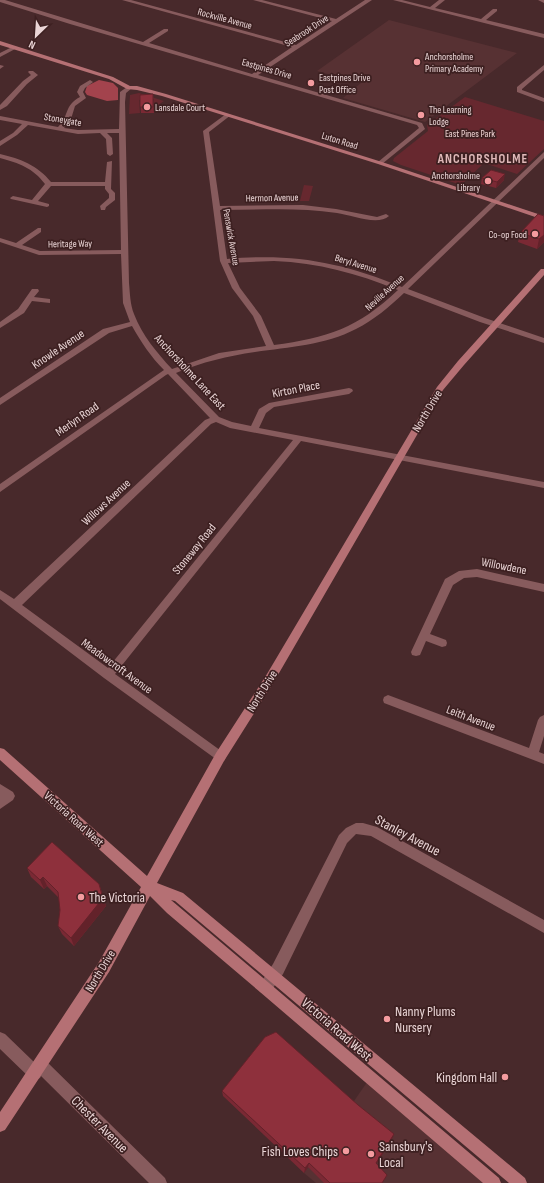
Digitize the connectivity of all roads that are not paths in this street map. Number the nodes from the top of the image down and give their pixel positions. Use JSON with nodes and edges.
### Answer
{"nodes":[{"id":1,"x":0,"y":0,"type":"edge"},
{"id":2,"x":125,"y":0,"type":"edge"},
{"id":3,"x":149,"y":0,"type":"edge"},
{"id":4,"x":256,"y":0,"type":"edge"},
{"id":5,"x":287,"y":0,"type":"edge"},
{"id":6,"x":368,"y":0,"type":"edge"},
{"id":7,"x":396,"y":0,"type":"edge"},
{"id":8,"x":442,"y":0,"type":"edge"},
{"id":9,"x":541,"y":0,"type":"edge"},
{"id":10,"x":544,"y":1,"type":"edge"},
{"id":11,"x":139,"y":4,"type":"junction"},
{"id":12,"x":278,"y":6,"type":"junction"},
{"id":13,"x":431,"y":9,"type":"junction"},
{"id":14,"x":495,"y":10,"type":"dead end"},
{"id":15,"x":337,"y":21,"type":"junction"},
{"id":16,"x":482,"y":21,"type":"junction"},
{"id":17,"x":166,"y":30,"type":"dead end"},
{"id":18,"x":544,"y":36,"type":"edge"},
{"id":19,"x":0,"y":43,"type":"edge"},
{"id":20,"x":144,"y":44,"type":"junction"},
{"id":21,"x":297,"y":47,"type":"junction"},
{"id":22,"x":14,"y":48,"type":"junction"},
{"id":23,"x":0,"y":55,"type":"edge"},
{"id":24,"x":544,"y":67,"type":"edge"},
{"id":25,"x":254,"y":75,"type":"junction"},
{"id":26,"x":43,"y":76,"type":"dead end"},
{"id":27,"x":90,"y":82,"type":"dead end"},
{"id":28,"x":129,"y":88,"type":"junction"},
{"id":29,"x":83,"y":98,"type":"junction"},
{"id":30,"x":90,"y":100,"type":"dead end"},
{"id":31,"x":544,"y":100,"type":"edge"},
{"id":32,"x":0,"y":108,"type":"edge"},
{"id":33,"x":228,"y":115,"type":"junction"},
{"id":34,"x":0,"y":118,"type":"edge"},
{"id":35,"x":27,"y":122,"type":"junction"},
{"id":36,"x":60,"y":128,"type":"junction"},
{"id":37,"x":122,"y":131,"type":"junction"},
{"id":38,"x":102,"y":132,"type":"junction"},
{"id":39,"x":0,"y":144,"type":"edge"},
{"id":40,"x":110,"y":154,"type":"dead end"},
{"id":41,"x":544,"y":154,"type":"edge"},
{"id":42,"x":0,"y":156,"type":"edge"},
{"id":43,"x":110,"y":162,"type":"dead end"},
{"id":44,"x":380,"y":163,"type":"junction"},
{"id":45,"x":211,"y":166,"type":"junction"},
{"id":46,"x":220,"y":166,"type":"dead end"},
{"id":47,"x":49,"y":184,"type":"junction"},
{"id":48,"x":108,"y":184,"type":"junction"},
{"id":49,"x":13,"y":198,"type":"dead end"},
{"id":50,"x":494,"y":201,"type":"junction"},
{"id":51,"x":34,"y":202,"type":"junction"},
{"id":52,"x":47,"y":205,"type":"dead end"},
{"id":53,"x":216,"y":208,"type":"junction"},
{"id":54,"x":103,"y":209,"type":"dead end"},
{"id":55,"x":386,"y":216,"type":"dead end"},
{"id":56,"x":544,"y":218,"type":"edge"},
{"id":57,"x":38,"y":230,"type":"dead end"},
{"id":58,"x":0,"y":240,"type":"edge"},
{"id":59,"x":18,"y":245,"type":"junction"},
{"id":60,"x":124,"y":252,"type":"junction"},
{"id":61,"x":224,"y":261,"type":"junction"},
{"id":62,"x":544,"y":271,"type":"edge"},
{"id":63,"x":402,"y":289,"type":"junction"},
{"id":64,"x":35,"y":291,"type":"dead end"},
{"id":65,"x":30,"y":299,"type":"junction"},
{"id":66,"x":47,"y":301,"type":"dead end"},
{"id":67,"x":134,"y":323,"type":"junction"},
{"id":68,"x":495,"y":325,"type":"junction"},
{"id":69,"x":0,"y":326,"type":"edge"},
{"id":70,"x":544,"y":341,"type":"edge"},
{"id":71,"x":272,"y":348,"type":"junction"},
{"id":72,"x":170,"y":372,"type":"junction"},
{"id":73,"x":349,"y":390,"type":"dead end"},
{"id":74,"x":332,"y":394,"type":"junction"},
{"id":75,"x":0,"y":402,"type":"edge"},
{"id":76,"x":336,"y":403,"type":"dead end"},
{"id":77,"x":216,"y":419,"type":"junction"},
{"id":78,"x":254,"y":430,"type":"junction"},
{"id":79,"x":298,"y":438,"type":"junction"},
{"id":80,"x":399,"y":458,"type":"junction"},
{"id":81,"x":544,"y":485,"type":"edge"},
{"id":82,"x":0,"y":489,"type":"edge"},
{"id":83,"x":544,"y":588,"type":"edge"},
{"id":84,"x":0,"y":594,"type":"edge"},
{"id":85,"x":15,"y":605,"type":"junction"},
{"id":86,"x":424,"y":636,"type":"junction"},
{"id":87,"x":442,"y":643,"type":"dead end"},
{"id":88,"x":416,"y":652,"type":"dead end"},
{"id":89,"x":108,"y":675,"type":"junction"},
{"id":90,"x":388,"y":700,"type":"dead end"},
{"id":91,"x":544,"y":720,"type":"edge"},
{"id":92,"x":0,"y":753,"type":"edge"},
{"id":93,"x":532,"y":755,"type":"junction"},
{"id":94,"x":220,"y":756,"type":"junction"},
{"id":95,"x":544,"y":759,"type":"edge"},
{"id":96,"x":0,"y":789,"type":"edge"},
{"id":97,"x":0,"y":804,"type":"edge"},
{"id":98,"x":148,"y":885,"type":"junction"},
{"id":99,"x":544,"y":927,"type":"edge"},
{"id":100,"x":274,"y":976,"type":"junction"},
{"id":101,"x":265,"y":987,"type":"junction"},
{"id":102,"x":0,"y":1039,"type":"edge"},
{"id":103,"x":38,"y":1069,"type":"junction"},
{"id":104,"x":0,"y":1125,"type":"edge"},
{"id":105,"x":160,"y":1183,"type":"edge"},
{"id":106,"x":494,"y":1183,"type":"edge"},
{"id":107,"x":520,"y":1183,"type":"edge"}],
"edges":[{"from":1,"to":20,"type":"street","name":"Eastpines Drive"},
{"from":2,"to":11,"type":"street","name":"Rockville Avenue"},
{"from":3,"to":11,"type":"street"},
{"from":4,"to":12,"type":"street"},
{"from":5,"to":12,"type":"street"},
{"from":6,"to":15,"type":"street","name":"Seabrook Drive"},
{"from":7,"to":13,"type":"street"},
{"from":8,"to":13,"type":"street"},
{"from":9,"to":10,"type":"street"},
{"from":11,"to":21,"type":"street","name":"Rockville Avenue"},
{"from":12,"to":15,"type":"street"},
{"from":13,"to":16,"type":"street"},
{"from":14,"to":16,"type":"street"},
{"from":15,"to":21,"type":"street","name":"Seabrook Drive"},
{"from":16,"to":18,"type":"street"},
{"from":17,"to":20,"type":"street"},
{"from":19,"to":22,"type":"street"},
{"from":20,"to":25,"type":"street","name":"Eastpines Drive"},
{"from":21,"to":25,"type":"street","name":"Seabrook Drive"},
{"from":22,"to":23,"type":"street"},
{"from":22,"to":28,"type":"street"},
{"from":24,"to":31,"type":"street"},
{"from":25,"to":44,"type":"street","name":"Eastpines Drive"},
{"from":26,"to":32,"type":"street"},
{"from":27,"to":29,"type":"street"},
{"from":28,"to":33,"type":"street","name":"Luton Road"},
{"from":28,"to":37,"type":"street","name":"Anchorsholme Lane East"},
{"from":29,"to":30,"type":"street"},
{"from":29,"to":36,"type":"street"},
{"from":33,"to":44,"type":"street","name":"Luton Road"},
{"from":33,"to":45,"type":"street","name":"Penswick Avenue"},
{"from":34,"to":35,"type":"street","name":"Stoneygate"},
{"from":35,"to":36,"type":"street","name":"Stoneygate"},
{"from":35,"to":39,"type":"street"},
{"from":36,"to":38,"type":"street","name":"Stoneygate"},
{"from":37,"to":38,"type":"street","name":"Stoneygate"},
{"from":37,"to":60,"type":"street","name":"Anchorsholme Lane East"},
{"from":38,"to":40,"type":"street"},
{"from":41,"to":50,"type":"street","name":"Neville Avenue"},
{"from":42,"to":47,"type":"street"},
{"from":43,"to":48,"type":"street"},
{"from":44,"to":50,"type":"street","name":"Luton Road"},
{"from":45,"to":46,"type":"street"},
{"from":45,"to":53,"type":"street","name":"Penswick Avenue"},
{"from":47,"to":48,"type":"street"},
{"from":47,"to":51,"type":"street"},
{"from":48,"to":54,"type":"street"},
{"from":49,"to":51,"type":"street"},
{"from":50,"to":56,"type":"street","name":"Luton Road"},
{"from":50,"to":63,"type":"street","name":"Neville Avenue"},
{"from":51,"to":52,"type":"street"},
{"from":53,"to":55,"type":"street","name":"Hermon Avenue"},
{"from":53,"to":61,"type":"street","name":"Penswick Avenue"},
{"from":57,"to":59,"type":"street","name":"Heritage Way"},
{"from":58,"to":59,"type":"street","name":"Heritage Way"},
{"from":59,"to":60,"type":"street","name":"Heritage Way"},
{"from":60,"to":67,"type":"street","name":"Anchorsholme Lane East"},
{"from":61,"to":63,"type":"street","name":"Beryl Avenue"},
{"from":61,"to":71,"type":"street","name":"Penswick Avenue"},
{"from":62,"to":68,"type":"street","name":"North Drive"},
{"from":63,"to":68,"type":"street","name":"Beryl Avenue"},
{"from":63,"to":71,"type":"street","name":"Neville Avenue"},
{"from":64,"to":65,"type":"street"},
{"from":65,"to":66,"type":"street"},
{"from":65,"to":69,"type":"street"},
{"from":67,"to":72,"type":"street","name":"Anchorsholme Lane East"},
{"from":67,"to":75,"type":"street","name":"Knowle Avenue"},
{"from":68,"to":70,"type":"street","name":"Beryl Avenue"},
{"from":68,"to":80,"type":"street","name":"North Drive"},
{"from":71,"to":72,"type":"street","name":"Neville Avenue"},
{"from":72,"to":77,"type":"street","name":"Anchorsholme Lane East"},
{"from":72,"to":82,"type":"street","name":"Merlyn Road"},
{"from":73,"to":74,"type":"street","name":"Kirton Place"},
{"from":74,"to":76,"type":"street","name":"Kirton Place"},
{"from":74,"to":78,"type":"street","name":"Kirton Place"},
{"from":77,"to":78,"type":"street","name":"Anchorsholme Lane East"},
{"from":77,"to":85,"type":"street","name":"Willows Avenue"},
{"from":78,"to":79,"type":"street","name":"Anchorsholme Lane East"},
{"from":79,"to":80,"type":"street","name":"Anchorsholme Lane East"},
{"from":79,"to":89,"type":"street","name":"Stoneway Road"},
{"from":80,"to":81,"type":"street","name":"Anchorsholme Lane East"},
{"from":80,"to":94,"type":"street","name":"North Drive"},
{"from":83,"to":86,"type":"street","name":"Willowdene"},
{"from":84,"to":85,"type":"street","name":"Meadowcroft Avenue"},
{"from":85,"to":89,"type":"street","name":"Meadowcroft Avenue"},
{"from":86,"to":87,"type":"street"},
{"from":86,"to":88,"type":"street","name":"Willowdene"},
{"from":89,"to":94,"type":"street","name":"Meadowcroft Avenue"},
{"from":90,"to":93,"type":"street","name":"Leith Avenue"},
{"from":91,"to":93,"type":"street"},
{"from":92,"to":98,"type":"street","name":"Victoria Road West"},
{"from":93,"to":95,"type":"street","name":"Leith Avenue"},
{"from":94,"to":98,"type":"street","name":"North Drive"},
{"from":96,"to":97,"type":"street"},
{"from":98,"to":100,"type":"street","name":"Victoria Road West"},
{"from":98,"to":101,"type":"street","name":"Victoria Road West"},
{"from":98,"to":103,"type":"street","name":"North Drive"},
{"from":99,"to":100,"type":"street","name":"Stanley Avenue"},
{"from":100,"to":101,"type":"street","name":"Stanley Avenue"},
{"from":100,"to":107,"type":"street","name":"Victoria Road West"},
{"from":101,"to":106,"type":"street","name":"Victoria Road West"},
{"from":102,"to":103,"type":"street","name":"Chester Avenue"},
{"from":103,"to":104,"type":"street","name":"North Drive"},
{"from":103,"to":105,"type":"street","name":"Chester Avenue"}]}
